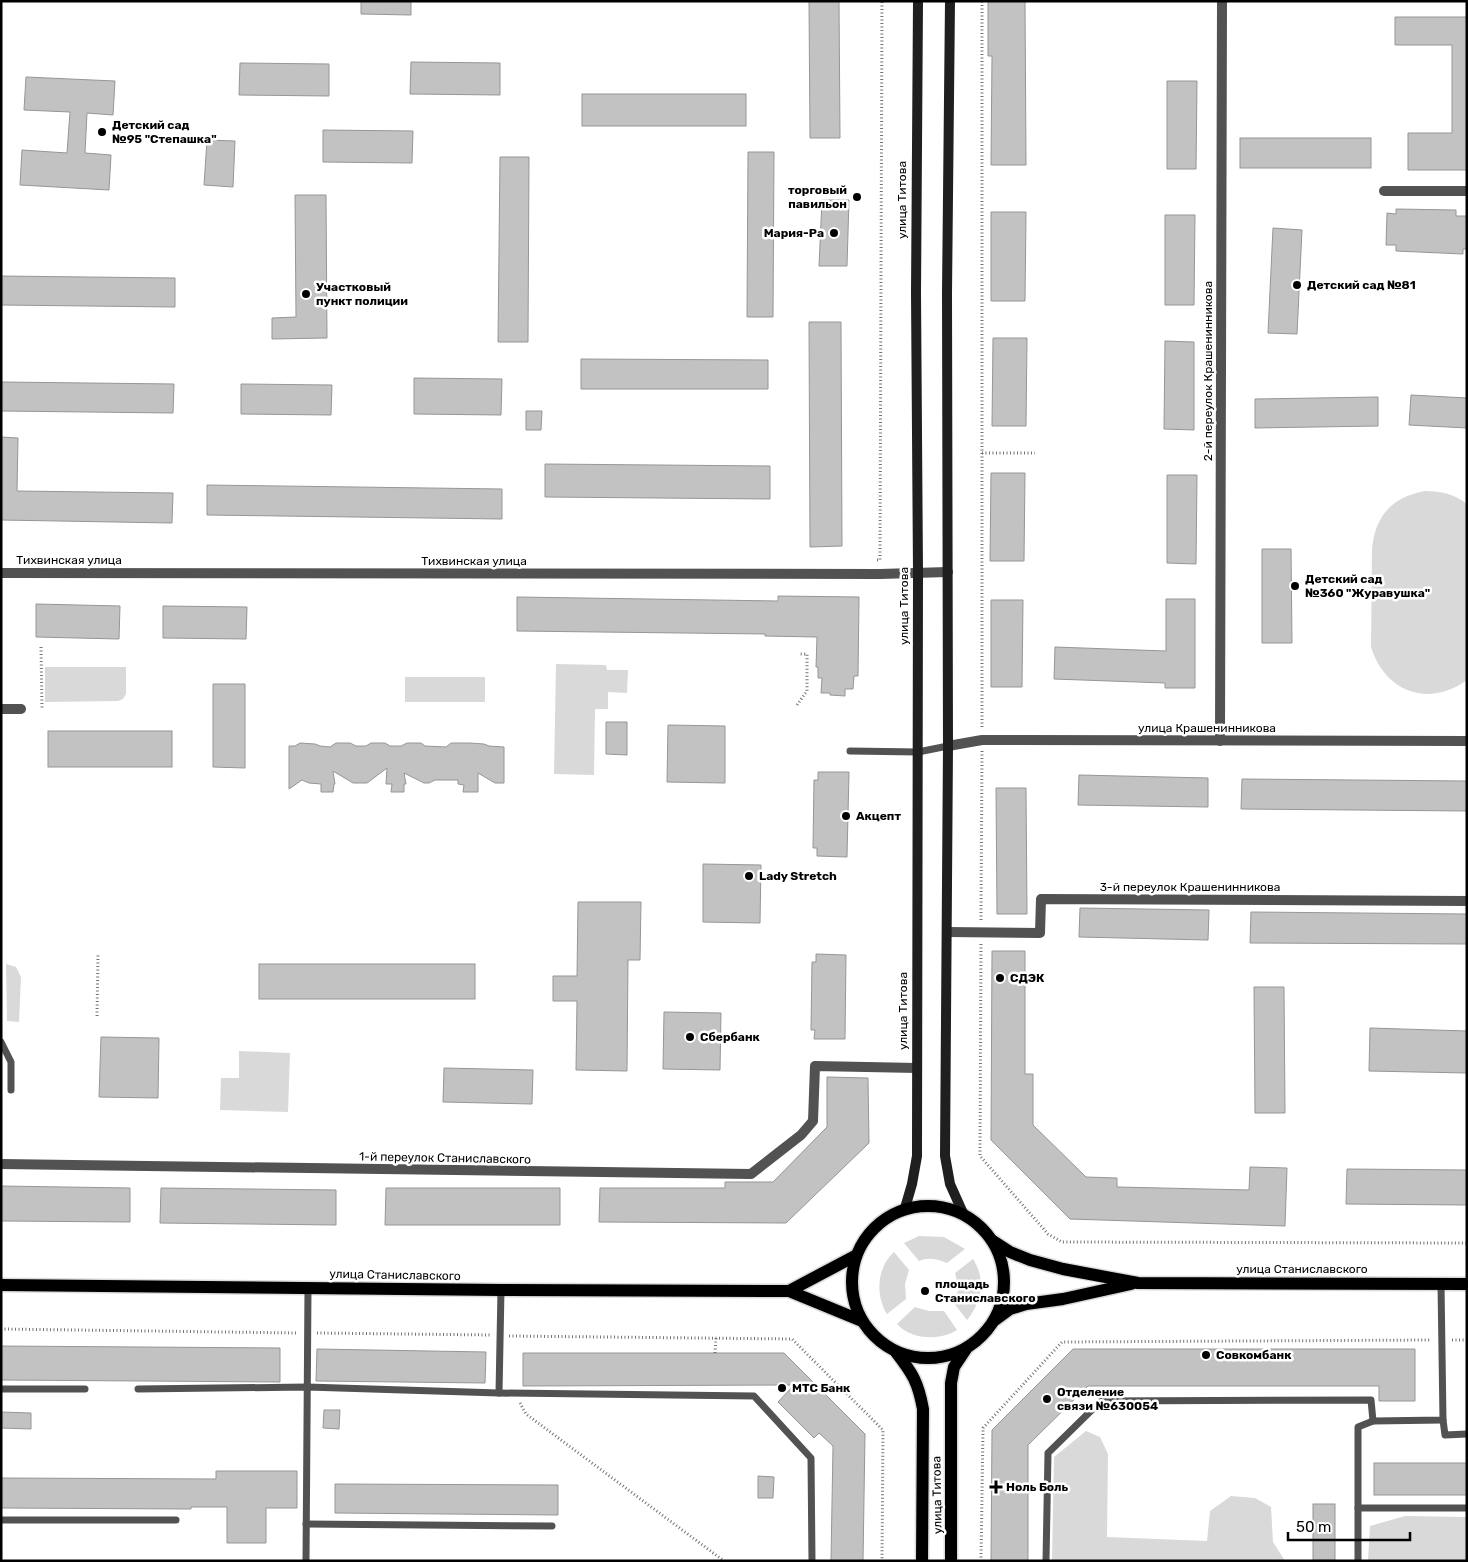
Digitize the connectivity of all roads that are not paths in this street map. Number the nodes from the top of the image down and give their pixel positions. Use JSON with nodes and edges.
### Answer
{"nodes":[{"id":1,"x":918,"y":1,"type":"edge"},
{"id":2,"x":950,"y":1,"type":"edge"},
{"id":3,"x":1222,"y":1,"type":"edge"},
{"id":4,"x":1384,"y":191,"type":"dead end"},
{"id":5,"x":1467,"y":191,"type":"edge"},
{"id":6,"x":918,"y":572,"type":"junction"},
{"id":7,"x":948,"y":572,"type":"junction"},
{"id":8,"x":1,"y":573,"type":"edge"},
{"id":9,"x":1,"y":709,"type":"edge"},
{"id":10,"x":22,"y":709,"type":"dead end"},
{"id":11,"x":1220,"y":741,"type":"junction"},
{"id":12,"x":1467,"y":741,"type":"edge"},
{"id":13,"x":948,"y":746,"type":"junction"},
{"id":14,"x":850,"y":751,"type":"dead end"},
{"id":15,"x":918,"y":752,"type":"junction"},
{"id":16,"x":1467,"y":902,"type":"edge"},
{"id":17,"x":947,"y":932,"type":"junction"},
{"id":18,"x":1,"y":1042,"type":"edge"},
{"id":19,"x":917,"y":1068,"type":"junction"},
{"id":20,"x":11,"y":1090,"type":"dead end"},
{"id":21,"x":1,"y":1164,"type":"edge"},
{"id":22,"x":905,"y":1208,"type":"junction"},
{"id":23,"x":963,"y":1213,"type":"junction"},
{"id":24,"x":993,"y":1241,"type":"junction"},
{"id":25,"x":855,"y":1256,"type":"junction"},
{"id":26,"x":1138,"y":1283,"type":"junction"},
{"id":27,"x":1441,"y":1284,"type":"junction"},
{"id":28,"x":1467,"y":1284,"type":"edge"},
{"id":29,"x":1,"y":1285,"type":"edge"},
{"id":30,"x":308,"y":1288,"type":"junction"},
{"id":31,"x":501,"y":1290,"type":"junction"},
{"id":32,"x":789,"y":1291,"type":"junction"},
{"id":33,"x":995,"y":1320,"type":"junction"},
{"id":34,"x":862,"y":1321,"type":"junction"},
{"id":35,"x":966,"y":1349,"type":"junction"},
{"id":36,"x":896,"y":1352,"type":"junction"},
{"id":37,"x":307,"y":1387,"type":"junction"},
{"id":38,"x":1,"y":1389,"type":"edge"},
{"id":39,"x":85,"y":1389,"type":"dead end"},
{"id":40,"x":138,"y":1389,"type":"dead end"},
{"id":41,"x":500,"y":1393,"type":"junction"},
{"id":42,"x":1442,"y":1420,"type":"junction"},
{"id":43,"x":1373,"y":1421,"type":"junction"},
{"id":44,"x":1467,"y":1434,"type":"edge"},
{"id":45,"x":1358,"y":1508,"type":"junction"},
{"id":46,"x":1467,"y":1508,"type":"edge"},
{"id":47,"x":1,"y":1520,"type":"edge"},
{"id":48,"x":176,"y":1520,"type":"dead end"},
{"id":49,"x":306,"y":1524,"type":"junction"},
{"id":50,"x":552,"y":1526,"type":"dead end"},
{"id":51,"x":306,"y":1561,"type":"edge"},
{"id":52,"x":812,"y":1561,"type":"edge"},
{"id":53,"x":922,"y":1561,"type":"edge"},
{"id":54,"x":951,"y":1561,"type":"edge"},
{"id":55,"x":1046,"y":1561,"type":"edge"},
{"id":56,"x":1358,"y":1561,"type":"edge"}],
"edges":[{"from":1,"to":6,"type":"main road","name":"улица Титова"},
{"from":2,"to":7,"type":"main road"},
{"from":3,"to":11,"type":"street","name":"2-й переулок Крашенинникова"},
{"from":4,"to":5,"type":"street"},
{"from":6,"to":7,"type":"street","name":"Тихвинская улица"},
{"from":6,"to":8,"type":"street","name":"Тихвинская улица"},
{"from":6,"to":15,"type":"main road","name":"улица Титова"},
{"from":7,"to":13,"type":"main road"},
{"from":9,"to":10,"type":"street"},
{"from":11,"to":12,"type":"street","name":"улица Крашенинникова"},
{"from":11,"to":13,"type":"street","name":"улица Крашенинникова"},
{"from":13,"to":15,"type":"lane"},
{"from":13,"to":17,"type":"main road"},
{"from":14,"to":15,"type":"lane"},
{"from":15,"to":19,"type":"main road","name":"улица Титова"},
{"from":16,"to":17,"type":"street","name":"3-й переулок Крашенинникова"},
{"from":17,"to":23,"type":"main road"},
{"from":18,"to":20,"type":"lane"},
{"from":19,"to":21,"type":"street","name":"1-й переулок Станиславского"},
{"from":19,"to":22,"type":"main road","name":"улица Титова"},
{"from":22,"to":23,"type":"main road"},
{"from":22,"to":25,"type":"main road"},
{"from":23,"to":24,"type":"main road"},
{"from":24,"to":26,"type":"main road"},
{"from":24,"to":33,"type":"main road"},
{"from":25,"to":32,"type":"main road"},
{"from":25,"to":34,"type":"main road"},
{"from":26,"to":27,"type":"main road","name":"улица Станиславского"},
{"from":26,"to":33,"type":"main road"},
{"from":27,"to":28,"type":"main road","name":"улица Станиславского"},
{"from":27,"to":42,"type":"lane"},
{"from":29,"to":30,"type":"main road","name":"улица Станиславского"},
{"from":30,"to":31,"type":"main road","name":"улица Станиславского"},
{"from":30,"to":37,"type":"lane"},
{"from":31,"to":32,"type":"main road","name":"улица Станиславского"},
{"from":31,"to":41,"type":"lane"},
{"from":32,"to":34,"type":"main road"},
{"from":33,"to":35,"type":"main road"},
{"from":34,"to":36,"type":"main road"},
{"from":35,"to":36,"type":"main road"},
{"from":35,"to":54,"type":"main road","name":"улица Титова"},
{"from":36,"to":53,"type":"main road","name":"улица Титова"},
{"from":37,"to":40,"type":"lane"},
{"from":37,"to":41,"type":"lane"},
{"from":37,"to":49,"type":"lane"},
{"from":38,"to":39,"type":"lane"},
{"from":41,"to":52,"type":"lane"},
{"from":42,"to":43,"type":"lane"},
{"from":42,"to":44,"type":"lane"},
{"from":43,"to":45,"type":"lane"},
{"from":43,"to":55,"type":"lane"},
{"from":45,"to":46,"type":"lane"},
{"from":45,"to":56,"type":"lane"},
{"from":47,"to":48,"type":"lane"},
{"from":49,"to":50,"type":"lane"},
{"from":49,"to":51,"type":"lane"}]}
